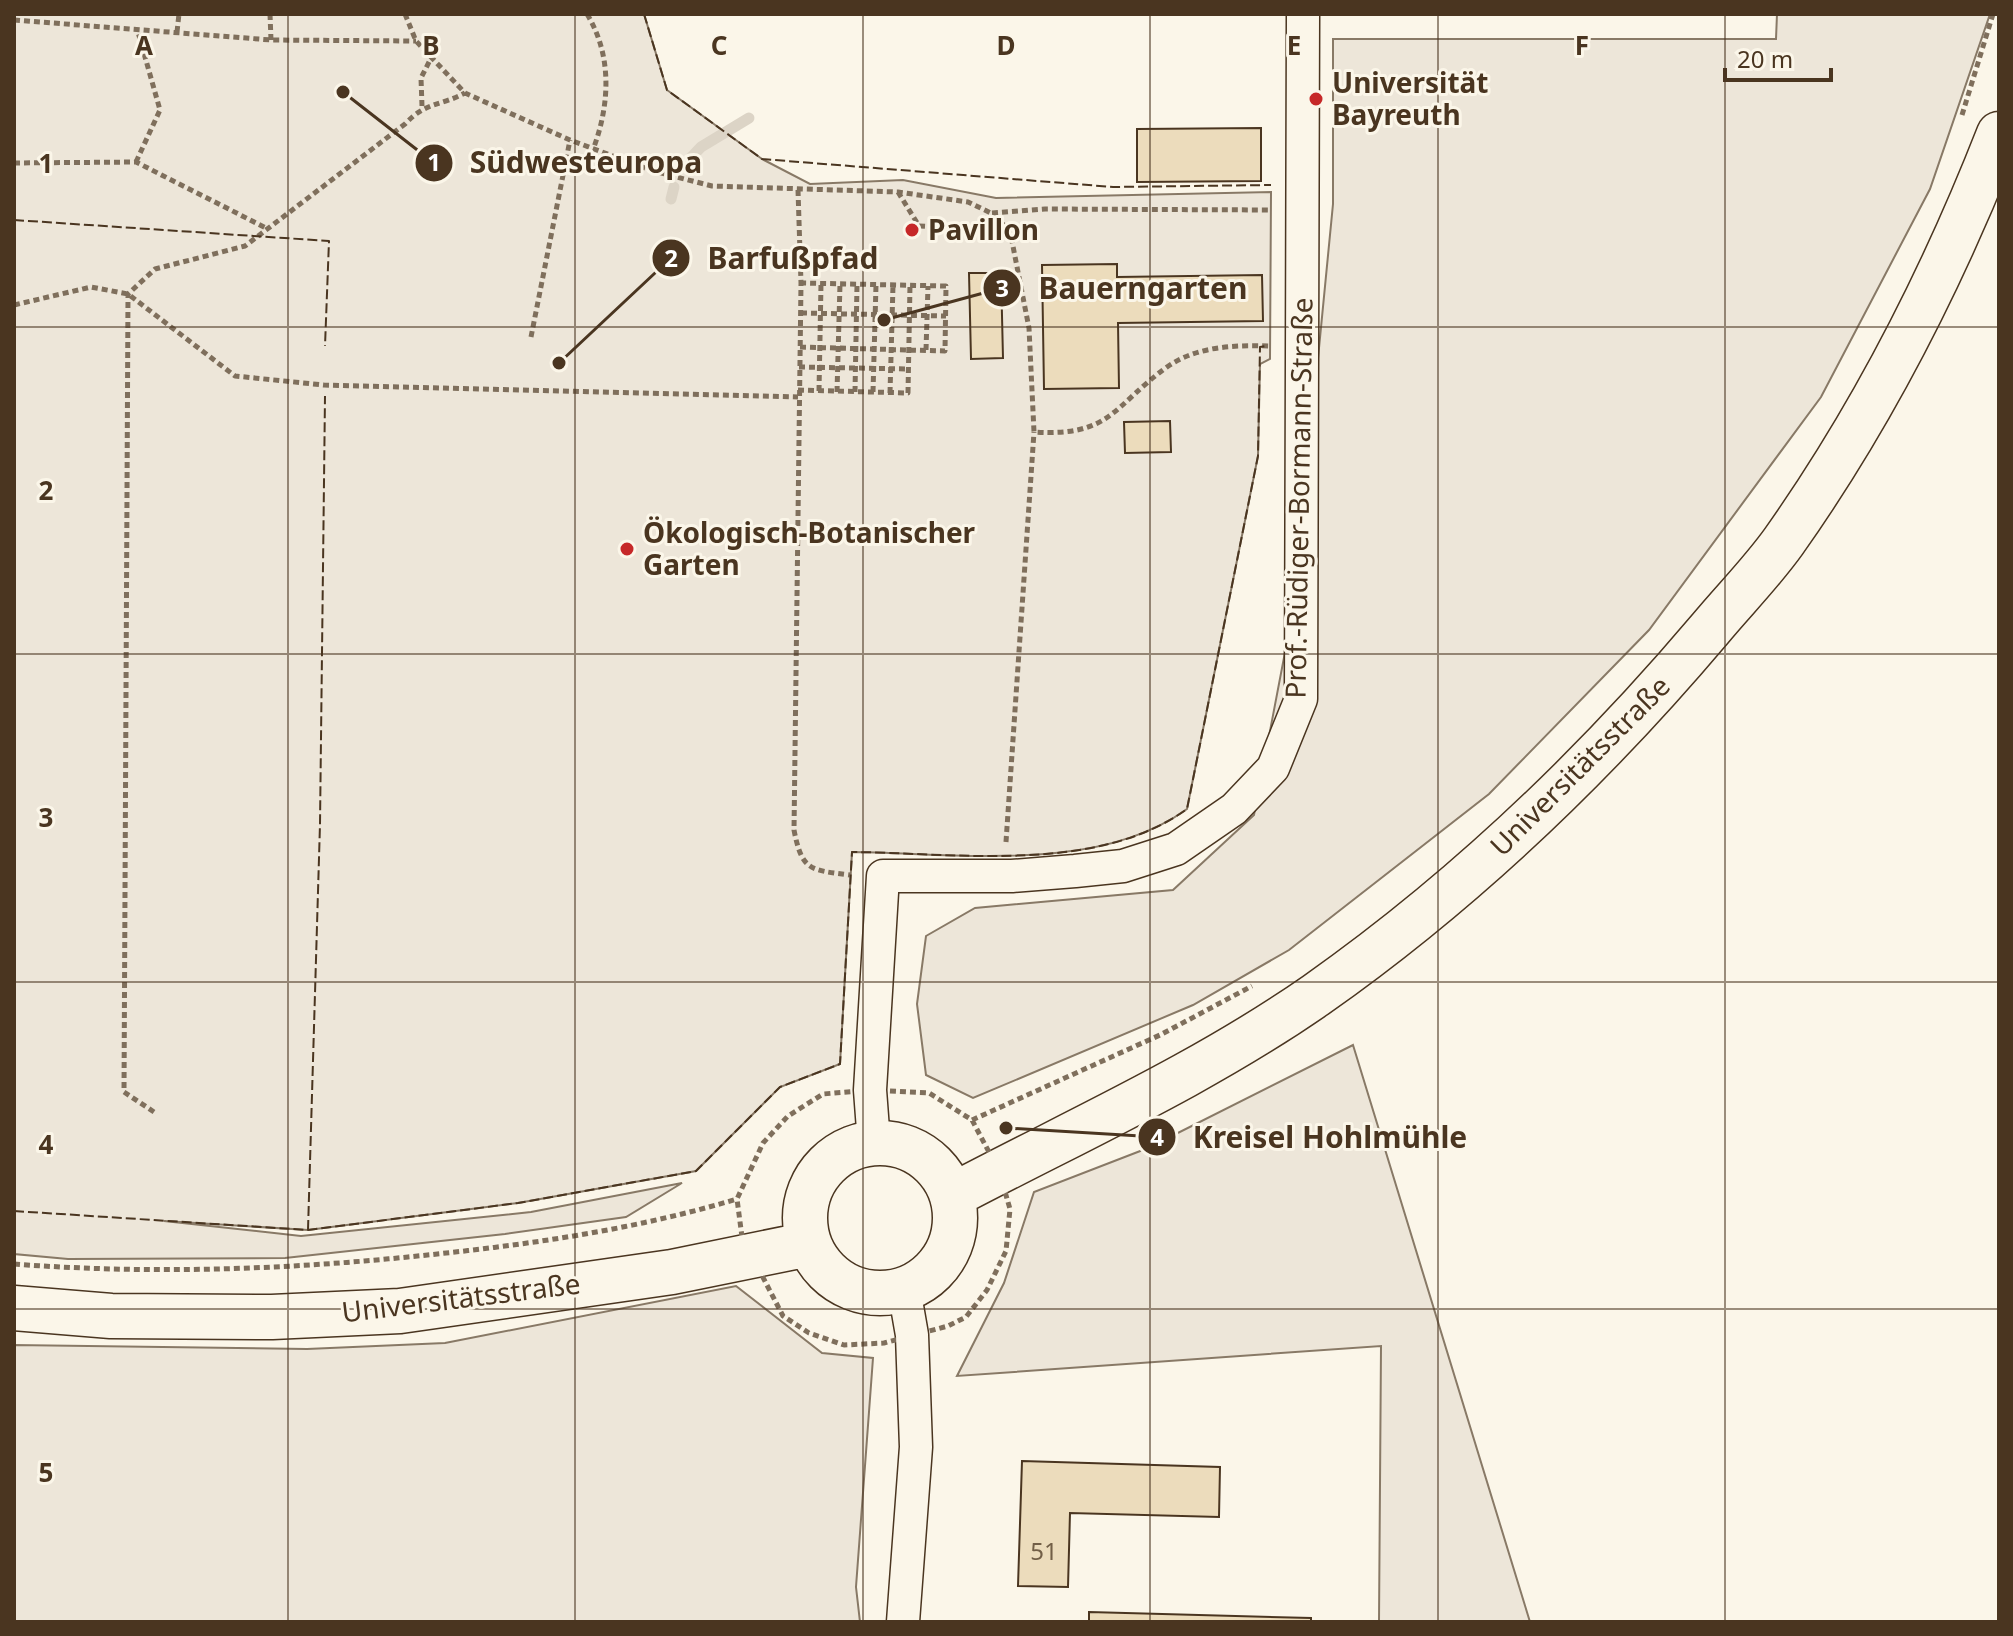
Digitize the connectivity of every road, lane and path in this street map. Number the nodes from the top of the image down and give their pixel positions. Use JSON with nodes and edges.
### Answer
{"nodes":[{"id":1,"x":179,"y":14,"type":"edge"},
{"id":2,"x":270,"y":14,"type":"edge"},
{"id":3,"x":405,"y":14,"type":"edge"},
{"id":4,"x":587,"y":14,"type":"edge"},
{"id":5,"x":1303,"y":14,"type":"edge"},
{"id":6,"x":1993,"y":14,"type":"edge"},
{"id":7,"x":14,"y":20,"type":"edge"},
{"id":8,"x":138,"y":32,"type":"junction"},
{"id":9,"x":177,"y":32,"type":"junction"},
{"id":10,"x":271,"y":40,"type":"junction"},
{"id":11,"x":416,"y":41,"type":"junction"},
{"id":12,"x":431,"y":58,"type":"junction"},
{"id":13,"x":465,"y":93,"type":"junction"},
{"id":14,"x":422,"y":106,"type":"junction"},
{"id":15,"x":1980,"y":126,"type":"edge"},
{"id":16,"x":570,"y":140,"type":"junction"},
{"id":17,"x":594,"y":147,"type":"junction"},
{"id":18,"x":136,"y":162,"type":"junction"},
{"id":19,"x":14,"y":163,"type":"edge"},
{"id":20,"x":798,"y":190,"type":"junction"},
{"id":21,"x":898,"y":192,"type":"junction"},
{"id":22,"x":1303,"y":211,"type":"junction"},
{"id":23,"x":991,"y":213,"type":"junction"},
{"id":24,"x":268,"y":229,"type":"junction"},
{"id":25,"x":1010,"y":231,"type":"junction"},
{"id":26,"x":801,"y":283,"type":"junction"},
{"id":27,"x":821,"y":284,"type":"junction"},
{"id":28,"x":840,"y":284,"type":"junction"},
{"id":29,"x":857,"y":284,"type":"junction"},
{"id":30,"x":876,"y":285,"type":"junction"},
{"id":31,"x":893,"y":285,"type":"junction"},
{"id":32,"x":910,"y":285,"type":"junction"},
{"id":33,"x":928,"y":286,"type":"junction"},
{"id":34,"x":128,"y":294,"type":"junction"},
{"id":35,"x":14,"y":305,"type":"edge"},
{"id":36,"x":801,"y":313,"type":"junction"},
{"id":37,"x":821,"y":314,"type":"junction"},
{"id":38,"x":839,"y":314,"type":"junction"},
{"id":39,"x":856,"y":314,"type":"junction"},
{"id":40,"x":875,"y":315,"type":"junction"},
{"id":41,"x":892,"y":315,"type":"junction"},
{"id":42,"x":909,"y":316,"type":"junction"},
{"id":43,"x":927,"y":316,"type":"junction"},
{"id":44,"x":946,"y":316,"type":"junction"},
{"id":45,"x":531,"y":337,"type":"dead end"},
{"id":46,"x":799,"y":347,"type":"junction"},
{"id":47,"x":1303,"y":347,"type":"junction"},
{"id":48,"x":820,"y":348,"type":"junction"},
{"id":49,"x":839,"y":348,"type":"junction"},
{"id":50,"x":855,"y":349,"type":"junction"},
{"id":51,"x":874,"y":349,"type":"junction"},
{"id":52,"x":891,"y":349,"type":"junction"},
{"id":53,"x":909,"y":350,"type":"junction"},
{"id":54,"x":926,"y":350,"type":"junction"},
{"id":55,"x":799,"y":367,"type":"junction"},
{"id":56,"x":820,"y":367,"type":"junction"},
{"id":57,"x":838,"y":367,"type":"junction"},
{"id":58,"x":855,"y":368,"type":"junction"},
{"id":59,"x":874,"y":369,"type":"junction"},
{"id":60,"x":891,"y":369,"type":"junction"},
{"id":61,"x":908,"y":369,"type":"junction"},
{"id":62,"x":819,"y":391,"type":"junction"},
{"id":63,"x":837,"y":392,"type":"junction"},
{"id":64,"x":855,"y":392,"type":"junction"},
{"id":65,"x":873,"y":392,"type":"junction"},
{"id":66,"x":890,"y":393,"type":"junction"},
{"id":67,"x":798,"y":394,"type":"junction"},
{"id":68,"x":1034,"y":432,"type":"junction"},
{"id":69,"x":1006,"y":854,"type":"dead end"},
{"id":70,"x":851,"y":875,"type":"dead end"},
{"id":71,"x":1258,"y":983,"type":"dead end"},
{"id":72,"x":154,"y":1112,"type":"dead end"},
{"id":73,"x":972,"y":1120,"type":"dead end"},
{"id":74,"x":874,"y":1143,"type":"junction"},
{"id":75,"x":952,"y":1196,"type":"junction"},
{"id":76,"x":737,"y":1199,"type":"dead end"},
{"id":77,"x":809,"y":1244,"type":"junction"},
{"id":78,"x":14,"y":1264,"type":"edge"},
{"id":79,"x":904,"y":1289,"type":"junction"},
{"id":80,"x":14,"y":1308,"type":"edge"},
{"id":81,"x":903,"y":1622,"type":"edge"}],
"edges":[{"from":1,"to":9,"type":"path"},
{"from":2,"to":10,"type":"path"},
{"from":3,"to":11,"type":"path"},
{"from":4,"to":17,"type":"path"},
{"from":5,"to":22,"type":"street","name":"Prof.-Rüdiger-Bormann-Straße"},
{"from":6,"to":15,"type":"path"},
{"from":7,"to":8,"type":"path"},
{"from":8,"to":9,"type":"path"},
{"from":8,"to":18,"type":"path"},
{"from":9,"to":10,"type":"path"},
{"from":10,"to":11,"type":"path"},
{"from":11,"to":12,"type":"path"},
{"from":12,"to":13,"type":"path"},
{"from":12,"to":14,"type":"path"},
{"from":13,"to":14,"type":"path"},
{"from":13,"to":16,"type":"path"},
{"from":14,"to":24,"type":"path"},
{"from":15,"to":75,"type":"main road","name":"Universitätsstraße"},
{"from":16,"to":17,"type":"path"},
{"from":16,"to":45,"type":"path"},
{"from":17,"to":20,"type":"path"},
{"from":18,"to":19,"type":"path"},
{"from":18,"to":24,"type":"path"},
{"from":20,"to":21,"type":"path"},
{"from":20,"to":26,"type":"path"},
{"from":21,"to":23,"type":"path"},
{"from":21,"to":25,"type":"path"},
{"from":22,"to":23,"type":"path"},
{"from":22,"to":47,"type":"street","name":"Prof.-Rüdiger-Bormann-Straße"},
{"from":23,"to":25,"type":"path"},
{"from":24,"to":34,"type":"path"},
{"from":25,"to":68,"type":"path"},
{"from":26,"to":27,"type":"path"},
{"from":26,"to":36,"type":"path"},
{"from":27,"to":28,"type":"path"},
{"from":27,"to":37,"type":"path"},
{"from":28,"to":29,"type":"path"},
{"from":28,"to":38,"type":"path"},
{"from":29,"to":30,"type":"path"},
{"from":29,"to":39,"type":"path"},
{"from":30,"to":31,"type":"path"},
{"from":30,"to":40,"type":"path"},
{"from":31,"to":32,"type":"path"},
{"from":31,"to":41,"type":"path"},
{"from":32,"to":33,"type":"path"},
{"from":32,"to":42,"type":"path"},
{"from":33,"to":43,"type":"path"},
{"from":33,"to":44,"type":"path"},
{"from":34,"to":35,"type":"path"},
{"from":34,"to":67,"type":"path"},
{"from":34,"to":72,"type":"path"},
{"from":36,"to":37,"type":"path"},
{"from":36,"to":46,"type":"path"},
{"from":37,"to":38,"type":"path"},
{"from":37,"to":48,"type":"path"},
{"from":38,"to":39,"type":"path"},
{"from":38,"to":49,"type":"path"},
{"from":39,"to":40,"type":"path"},
{"from":39,"to":50,"type":"path"},
{"from":40,"to":41,"type":"path"},
{"from":40,"to":51,"type":"path"},
{"from":41,"to":42,"type":"path"},
{"from":41,"to":52,"type":"path"},
{"from":42,"to":43,"type":"path"},
{"from":42,"to":53,"type":"path"},
{"from":43,"to":44,"type":"path"},
{"from":43,"to":54,"type":"path"},
{"from":44,"to":54,"type":"path"},
{"from":46,"to":48,"type":"path"},
{"from":46,"to":55,"type":"path"},
{"from":47,"to":68,"type":"path"},
{"from":47,"to":74,"type":"street","name":"Prof.-Rüdiger-Bormann-Straße"},
{"from":48,"to":49,"type":"path"},
{"from":48,"to":56,"type":"path"},
{"from":49,"to":50,"type":"path"},
{"from":49,"to":57,"type":"path"},
{"from":50,"to":51,"type":"path"},
{"from":50,"to":58,"type":"path"},
{"from":51,"to":52,"type":"path"},
{"from":51,"to":59,"type":"path"},
{"from":52,"to":53,"type":"path"},
{"from":52,"to":60,"type":"path"},
{"from":53,"to":54,"type":"path"},
{"from":53,"to":61,"type":"path"},
{"from":55,"to":56,"type":"path"},
{"from":55,"to":67,"type":"path"},
{"from":56,"to":57,"type":"path"},
{"from":56,"to":62,"type":"path"},
{"from":57,"to":58,"type":"path"},
{"from":57,"to":63,"type":"path"},
{"from":58,"to":59,"type":"path"},
{"from":58,"to":64,"type":"path"},
{"from":59,"to":60,"type":"path"},
{"from":59,"to":65,"type":"path"},
{"from":60,"to":61,"type":"path"},
{"from":60,"to":66,"type":"path"},
{"from":61,"to":66,"type":"path"},
{"from":62,"to":63,"type":"path"},
{"from":62,"to":67,"type":"path"},
{"from":63,"to":64,"type":"path"},
{"from":64,"to":65,"type":"path"},
{"from":65,"to":66,"type":"path"},
{"from":67,"to":70,"type":"path"},
{"from":68,"to":69,"type":"path"},
{"from":71,"to":73,"type":"path"},
{"from":74,"to":75,"type":"main road"},
{"from":74,"to":77,"type":"main road"},
{"from":75,"to":79,"type":"main road"},
{"from":76,"to":78,"type":"path"},
{"from":77,"to":79,"type":"main road"},
{"from":77,"to":80,"type":"main road","name":"Universitätsstraße"},
{"from":79,"to":81,"type":"street"}]}
